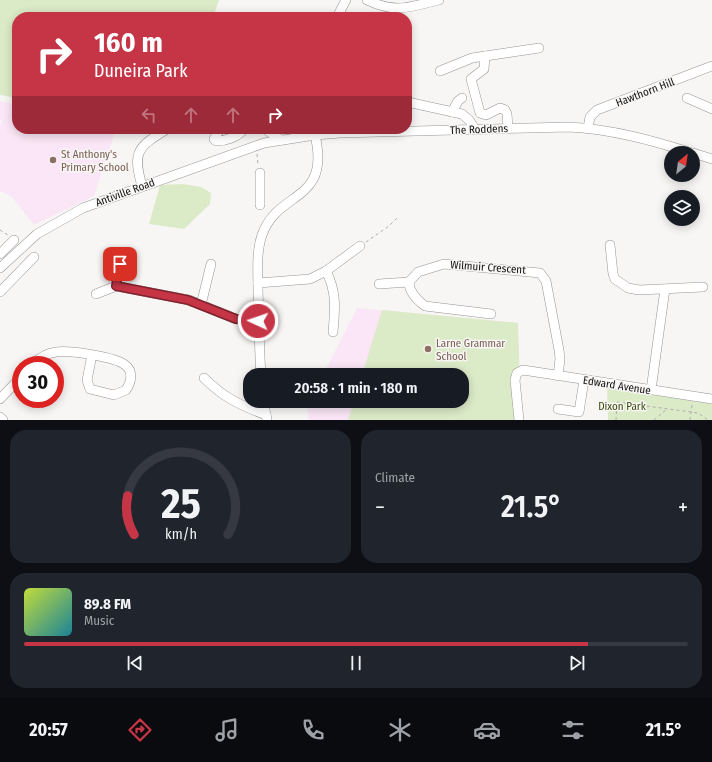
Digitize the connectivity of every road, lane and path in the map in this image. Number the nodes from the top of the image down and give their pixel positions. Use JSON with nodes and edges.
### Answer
{"nodes":[{"id":1,"x":346,"y":0,"type":"edge"},
{"id":2,"x":367,"y":0,"type":"edge"},
{"id":3,"x":439,"y":0,"type":"edge"},
{"id":4,"x":340,"y":12,"type":"edge"},
{"id":5,"x":536,"y":50,"type":"dead end"},
{"id":6,"x":485,"y":56,"type":"junction"},
{"id":7,"x":712,"y":66,"type":"edge"},
{"id":8,"x":441,"y":68,"type":"dead end"},
{"id":9,"x":462,"y":98,"type":"dead end"},
{"id":10,"x":687,"y":98,"type":"dead end"},
{"id":11,"x":412,"y":103,"type":"edge"},
{"id":12,"x":712,"y":109,"type":"edge"},
{"id":13,"x":452,"y":112,"type":"junction"},
{"id":14,"x":508,"y":128,"type":"junction"},
{"id":15,"x":588,"y":128,"type":"junction"},
{"id":16,"x":475,"y":129,"type":"junction"},
{"id":17,"x":412,"y":131,"type":"edge"},
{"id":18,"x":159,"y":134,"type":"edge"},
{"id":19,"x":217,"y":134,"type":"edge"},
{"id":20,"x":240,"y":134,"type":"edge"},
{"id":21,"x":261,"y":134,"type":"edge"},
{"id":22,"x":272,"y":134,"type":"edge"},
{"id":23,"x":342,"y":134,"type":"edge"},
{"id":24,"x":315,"y":135,"type":"junction"},
{"id":25,"x":281,"y":140,"type":"junction"},
{"id":26,"x":259,"y":144,"type":"junction"},
{"id":27,"x":667,"y":146,"type":"edge"},
{"id":28,"x":700,"y":155,"type":"edge"},
{"id":29,"x":712,"y":159,"type":"edge"},
{"id":30,"x":260,"y":173,"type":"joint"},
{"id":31,"x":142,"y":186,"type":"junction"},
{"id":32,"x":260,"y":205,"type":"dead end"},
{"id":33,"x":398,"y":217,"type":"dead end"},
{"id":34,"x":0,"y":230,"type":"edge"},
{"id":35,"x":14,"y":240,"type":"joint"},
{"id":36,"x":610,"y":245,"type":"dead end"},
{"id":37,"x":360,"y":246,"type":"joint"},
{"id":38,"x":122,"y":253,"type":"dead end"},
{"id":39,"x":0,"y":254,"type":"edge"},
{"id":40,"x":34,"y":257,"type":"dead end"},
{"id":41,"x":211,"y":264,"type":"dead end"},
{"id":42,"x":0,"y":268,"type":"edge"},
{"id":43,"x":326,"y":272,"type":"junction"},
{"id":44,"x":409,"y":282,"type":"junction"},
{"id":45,"x":258,"y":283,"type":"junction"},
{"id":46,"x":379,"y":284,"type":"dead end"},
{"id":47,"x":116,"y":286,"type":"junction"},
{"id":48,"x":703,"y":286,"type":"dead end"},
{"id":49,"x":665,"y":289,"type":"junction"},
{"id":50,"x":0,"y":292,"type":"edge"},
{"id":51,"x":96,"y":294,"type":"dead end"},
{"id":52,"x":201,"y":305,"type":"junction"},
{"id":53,"x":491,"y":314,"type":"dead end"},
{"id":54,"x":258,"y":321,"type":"junction"},
{"id":55,"x":333,"y":332,"type":"dead end"},
{"id":56,"x":92,"y":355,"type":"junction"},
{"id":57,"x":44,"y":356,"type":"edge"},
{"id":58,"x":261,"y":368,"type":"edge"},
{"id":59,"x":558,"y":376,"type":"junction"},
{"id":60,"x":204,"y":378,"type":"dead end"},
{"id":61,"x":584,"y":380,"type":"junction"},
{"id":62,"x":12,"y":386,"type":"edge"},
{"id":63,"x":651,"y":390,"type":"junction"},
{"id":64,"x":693,"y":396,"type":"junction"},
{"id":65,"x":0,"y":399,"type":"edge"},
{"id":66,"x":712,"y":399,"type":"edge"},
{"id":67,"x":265,"y":408,"type":"edge"},
{"id":68,"x":667,"y":408,"type":"junction"},
{"id":69,"x":558,"y":409,"type":"dead end"},
{"id":70,"x":691,"y":412,"type":"junction"},
{"id":71,"x":0,"y":417,"type":"edge"},
{"id":72,"x":267,"y":418,"type":"edge"},
{"id":73,"x":3,"y":420,"type":"edge"},
{"id":74,"x":519,"y":420,"type":"edge"},
{"id":75,"x":616,"y":420,"type":"edge"},
{"id":76,"x":654,"y":420,"type":"edge"},
{"id":77,"x":690,"y":420,"type":"edge"},
{"id":78,"x":708,"y":420,"type":"edge"}],
"edges":[{"from":1,"to":4,"type":"street"},
{"from":2,"to":3,"type":"street"},
{"from":5,"to":6,"type":"street"},
{"from":6,"to":8,"type":"street"},
{"from":6,"to":14,"type":"street"},
{"from":7,"to":15,"type":"street","name":"Hawthorn Hill"},
{"from":9,"to":13,"type":"street"},
{"from":10,"to":12,"type":"street"},
{"from":11,"to":13,"type":"street"},
{"from":13,"to":16,"type":"street"},
{"from":14,"to":15,"type":"street","name":"The Roddens"},
{"from":14,"to":16,"type":"street","name":"The Roddens"},
{"from":15,"to":27,"type":"street","name":"The Roddens"},
{"from":16,"to":17,"type":"street","name":"The Roddens"},
{"from":18,"to":31,"type":"street"},
{"from":19,"to":20,"type":"street"},
{"from":21,"to":26,"type":"street"},
{"from":22,"to":25,"type":"street"},
{"from":23,"to":24,"type":"street","name":"The Roddens"},
{"from":24,"to":25,"type":"street","name":"The Roddens"},
{"from":24,"to":45,"type":"street"},
{"from":25,"to":26,"type":"street","name":"The Roddens"},
{"from":26,"to":30,"type":"path"},
{"from":26,"to":31,"type":"street","name":"Antiville Road"},
{"from":28,"to":29,"type":"street","name":"The Roddens"},
{"from":30,"to":32,"type":"street"},
{"from":31,"to":42,"type":"street","name":"Antiville Road"},
{"from":33,"to":37,"type":"path"},
{"from":34,"to":35,"type":"path"},
{"from":35,"to":39,"type":"street"},
{"from":36,"to":49,"type":"street"},
{"from":37,"to":43,"type":"street"},
{"from":38,"to":47,"type":"street"},
{"from":40,"to":50,"type":"street"},
{"from":41,"to":52,"type":"street"},
{"from":43,"to":45,"type":"street"},
{"from":43,"to":55,"type":"street"},
{"from":44,"to":46,"type":"street"},
{"from":44,"to":53,"type":"street"},
{"from":44,"to":59,"type":"street","name":"Wilmuir Crescent"},
{"from":45,"to":54,"type":"street"},
{"from":47,"to":51,"type":"street"},
{"from":47,"to":52,"type":"street"},
{"from":48,"to":49,"type":"street"},
{"from":49,"to":63,"type":"street"},
{"from":52,"to":54,"type":"street"},
{"from":54,"to":58,"type":"street"},
{"from":56,"to":56,"type":"street"},
{"from":56,"to":57,"type":"street"},
{"from":59,"to":61,"type":"street","name":"Edward Avenue"},
{"from":59,"to":74,"type":"street","name":"Edward Avenue"},
{"from":60,"to":72,"type":"street"},
{"from":61,"to":63,"type":"street","name":"Edward Avenue"},
{"from":61,"to":69,"type":"street"},
{"from":62,"to":65,"type":"street"},
{"from":63,"to":64,"type":"street","name":"Edward Avenue"},
{"from":64,"to":66,"type":"street","name":"Edward Avenue"},
{"from":64,"to":70,"type":"path"},
{"from":67,"to":72,"type":"street"},
{"from":68,"to":70,"type":"path"},
{"from":68,"to":75,"type":"path"},
{"from":68,"to":76,"type":"path"},
{"from":70,"to":77,"type":"path"},
{"from":70,"to":78,"type":"path"},
{"from":71,"to":73,"type":"street"}]}
